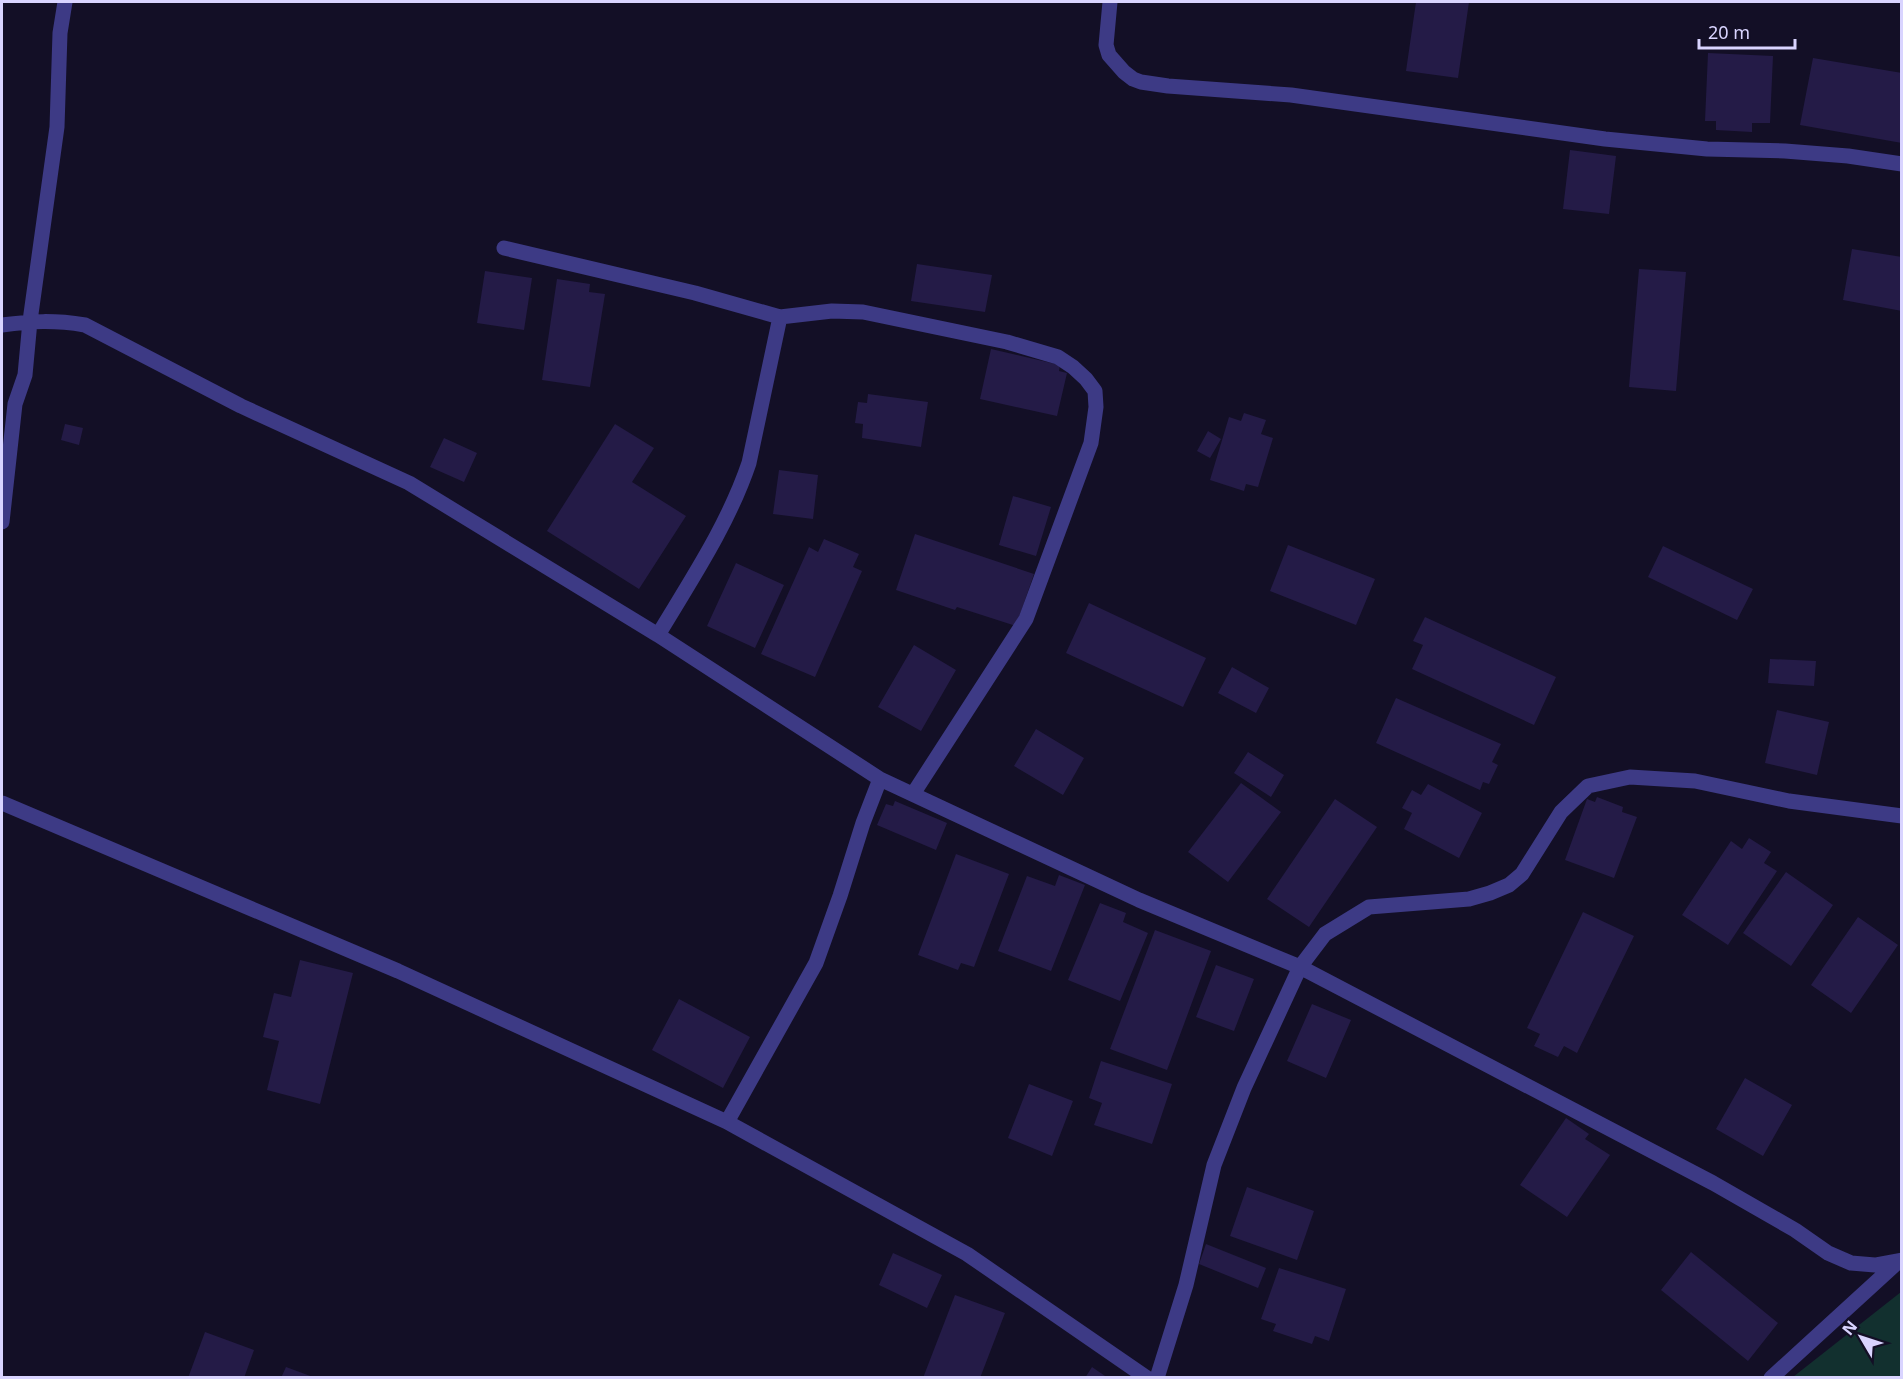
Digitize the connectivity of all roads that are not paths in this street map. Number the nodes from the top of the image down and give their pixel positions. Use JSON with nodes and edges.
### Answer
{"nodes":[{"id":1,"x":65,"y":2,"type":"edge"},
{"id":2,"x":1110,"y":2,"type":"edge"},
{"id":3,"x":1902,"y":164,"type":"edge"},
{"id":4,"x":504,"y":248,"type":"dead end"},
{"id":5,"x":780,"y":317,"type":"junction"},
{"id":6,"x":30,"y":321,"type":"junction"},
{"id":7,"x":2,"y":324,"type":"edge"},
{"id":8,"x":2,"y":522,"type":"edge"},
{"id":9,"x":658,"y":635,"type":"junction"},
{"id":10,"x":880,"y":779,"type":"junction"},
{"id":11,"x":913,"y":794,"type":"junction"},
{"id":12,"x":2,"y":803,"type":"edge"},
{"id":13,"x":1902,"y":816,"type":"edge"},
{"id":14,"x":1300,"y":967,"type":"junction"},
{"id":15,"x":727,"y":1122,"type":"junction"},
{"id":16,"x":1900,"y":1260,"type":"edge"},
{"id":17,"x":1147,"y":1377,"type":"edge"},
{"id":18,"x":1157,"y":1377,"type":"edge"},
{"id":19,"x":1771,"y":1377,"type":"edge"}],
"edges":[{"from":1,"to":6,"type":"street"},
{"from":2,"to":3,"type":"street"},
{"from":4,"to":5,"type":"street"},
{"from":5,"to":9,"type":"street"},
{"from":5,"to":11,"type":"street"},
{"from":6,"to":7,"type":"street"},
{"from":6,"to":8,"type":"street"},
{"from":6,"to":9,"type":"street"},
{"from":9,"to":10,"type":"street"},
{"from":10,"to":11,"type":"street"},
{"from":10,"to":15,"type":"street"},
{"from":11,"to":14,"type":"street"},
{"from":12,"to":15,"type":"street"},
{"from":13,"to":14,"type":"street"},
{"from":14,"to":16,"type":"street"},
{"from":14,"to":18,"type":"street"},
{"from":15,"to":17,"type":"street"},
{"from":16,"to":19,"type":"street"}]}
